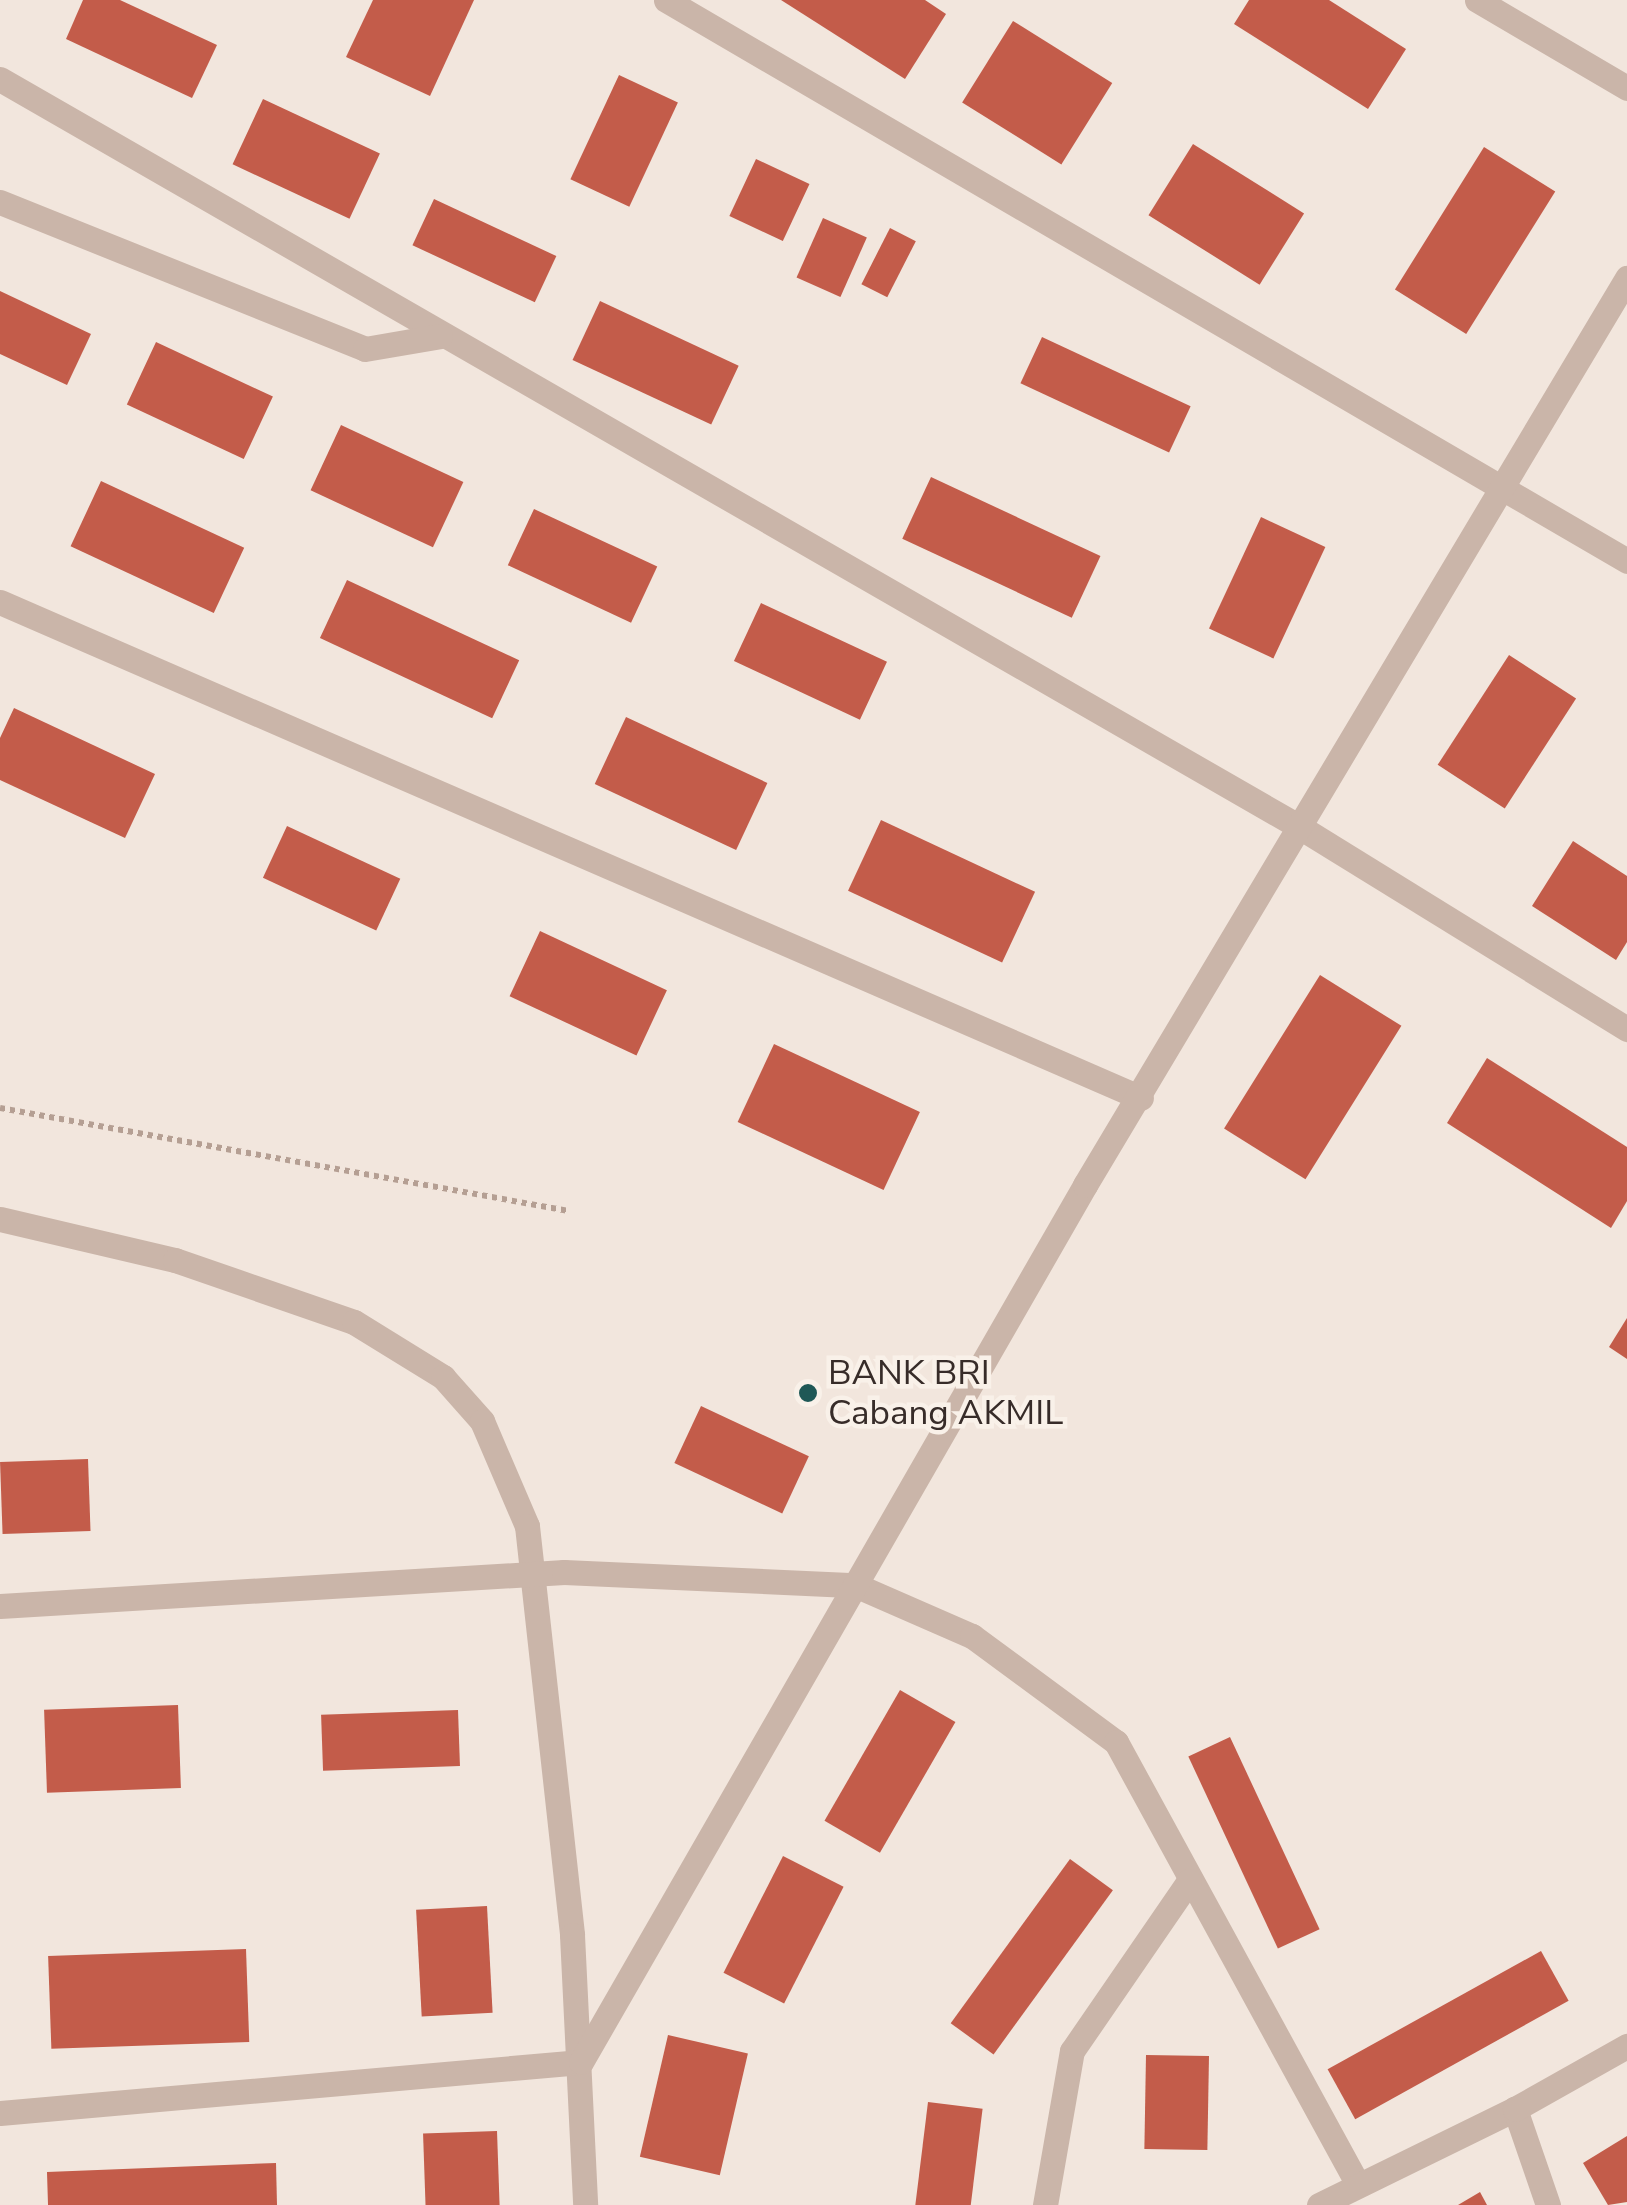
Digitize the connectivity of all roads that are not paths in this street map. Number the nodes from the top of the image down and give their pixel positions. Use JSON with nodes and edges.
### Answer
{"nodes":[{"id":1,"x":1477,"y":0,"type":"edge"},
{"id":2,"x":682,"y":4,"type":"edge"},
{"id":3,"x":0,"y":79,"type":"edge"},
{"id":4,"x":1627,"y":88,"type":"edge"},
{"id":5,"x":0,"y":202,"type":"edge"},
{"id":6,"x":1627,"y":278,"type":"edge"},
{"id":7,"x":440,"y":336,"type":"junction"},
{"id":8,"x":1498,"y":488,"type":"junction"},
{"id":9,"x":1627,"y":561,"type":"edge"},
{"id":10,"x":0,"y":602,"type":"edge"},
{"id":11,"x":1303,"y":829,"type":"junction"},
{"id":12,"x":1627,"y":1028,"type":"edge"},
{"id":13,"x":1141,"y":1098,"type":"junction"},
{"id":14,"x":0,"y":1220,"type":"edge"},
{"id":15,"x":530,"y":1574,"type":"junction"},
{"id":16,"x":855,"y":1585,"type":"junction"},
{"id":17,"x":0,"y":1606,"type":"edge"},
{"id":18,"x":1189,"y":1881,"type":"junction"},
{"id":19,"x":1627,"y":2046,"type":"edge"},
{"id":20,"x":581,"y":2062,"type":"junction"},
{"id":21,"x":1515,"y":2109,"type":"junction"},
{"id":22,"x":0,"y":2113,"type":"edge"},
{"id":23,"x":1357,"y":2184,"type":"junction"},
{"id":24,"x":585,"y":2205,"type":"edge"},
{"id":25,"x":1046,"y":2205,"type":"edge"},
{"id":26,"x":1318,"y":2205,"type":"edge"},
{"id":27,"x":1548,"y":2205,"type":"edge"}],
"edges":[{"from":1,"to":4,"type":"street"},
{"from":2,"to":8,"type":"street"},
{"from":3,"to":7,"type":"street"},
{"from":5,"to":7,"type":"street"},
{"from":6,"to":8,"type":"street"},
{"from":7,"to":11,"type":"street"},
{"from":8,"to":9,"type":"street"},
{"from":8,"to":11,"type":"street"},
{"from":10,"to":13,"type":"street"},
{"from":11,"to":12,"type":"street"},
{"from":11,"to":13,"type":"street"},
{"from":13,"to":16,"type":"street"},
{"from":14,"to":15,"type":"street"},
{"from":15,"to":16,"type":"street"},
{"from":15,"to":17,"type":"street"},
{"from":15,"to":20,"type":"street"},
{"from":16,"to":18,"type":"street"},
{"from":16,"to":20,"type":"street"},
{"from":18,"to":23,"type":"street"},
{"from":18,"to":25,"type":"street"},
{"from":19,"to":21,"type":"street"},
{"from":20,"to":22,"type":"street"},
{"from":20,"to":24,"type":"street"},
{"from":21,"to":23,"type":"street"},
{"from":21,"to":27,"type":"street"},
{"from":23,"to":26,"type":"street"}]}
